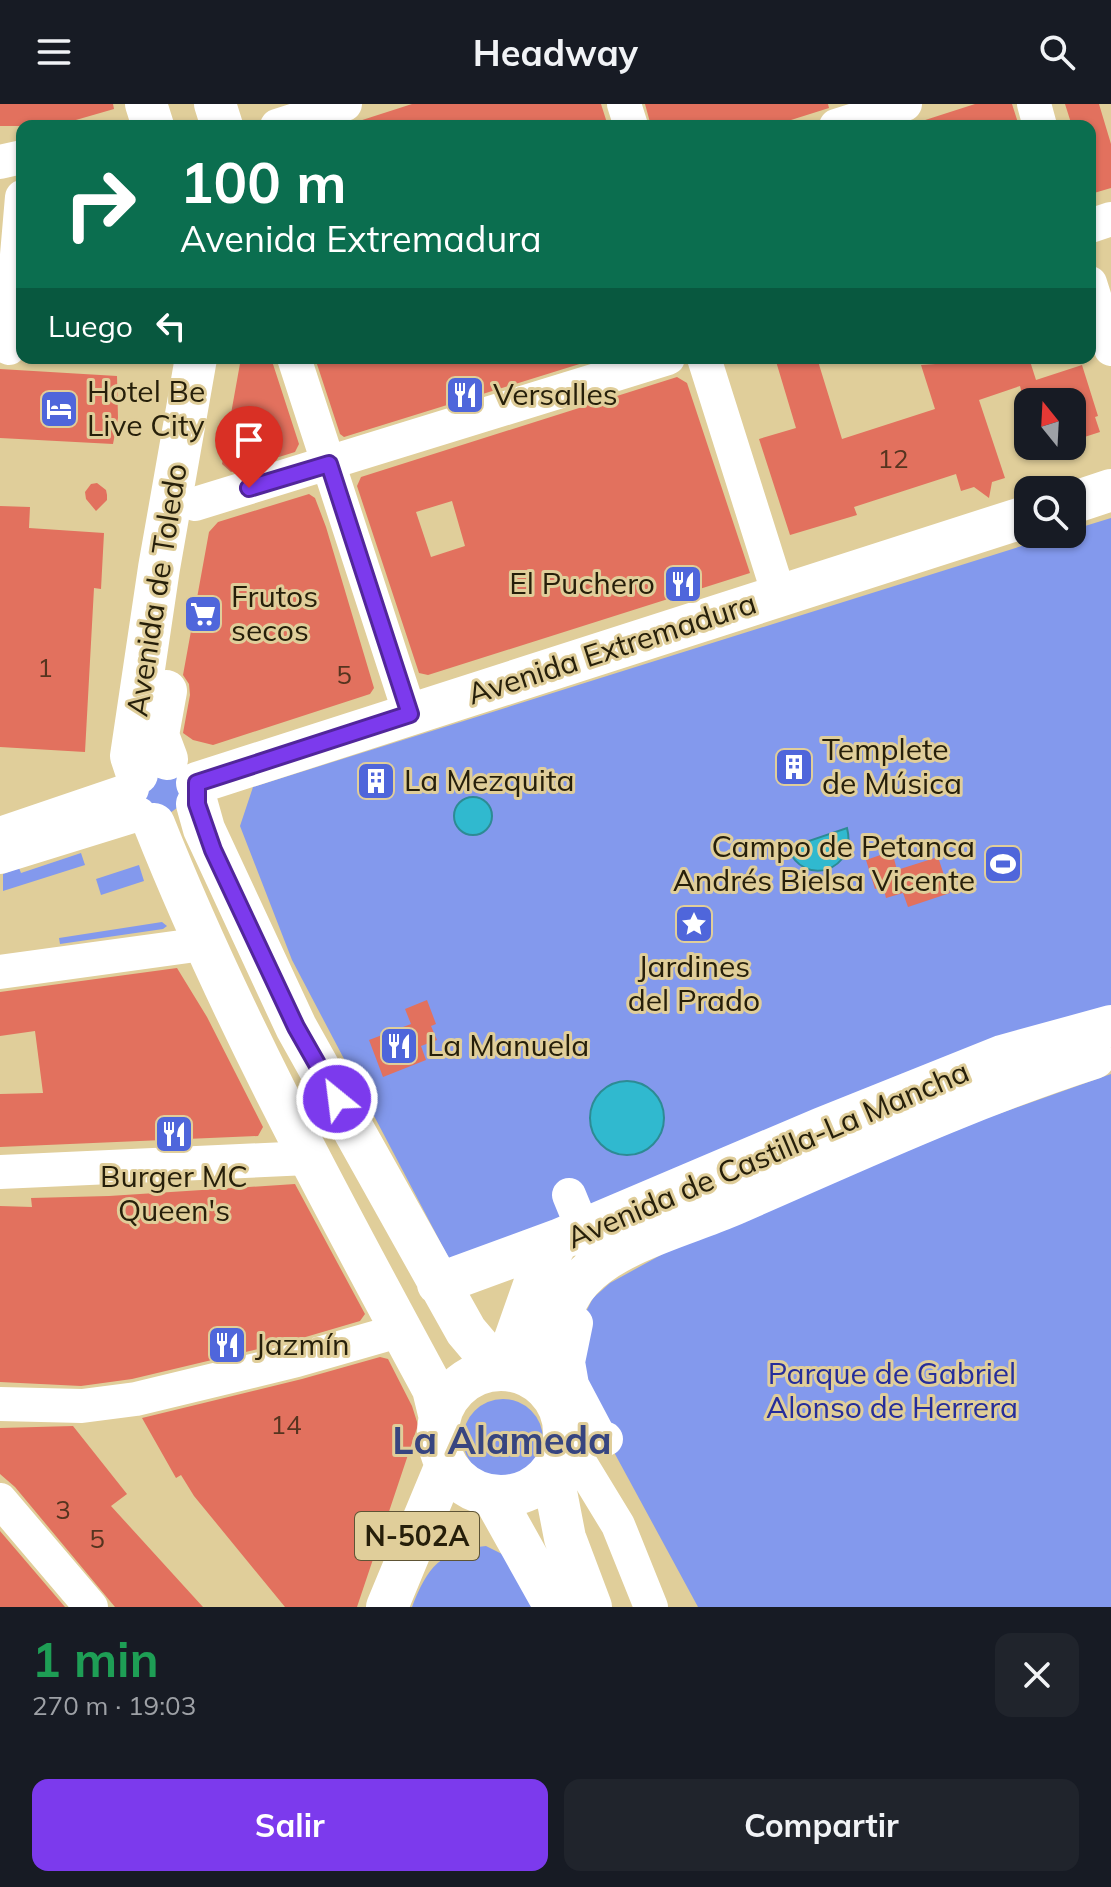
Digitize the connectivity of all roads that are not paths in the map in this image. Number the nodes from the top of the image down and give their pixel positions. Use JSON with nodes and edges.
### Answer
{"nodes":[{"id":1,"x":345,"y":104,"type":"edge"},
{"id":2,"x":905,"y":104,"type":"edge"},
{"id":3,"x":296,"y":120,"type":"edge"},
{"id":4,"x":855,"y":120,"type":"edge"},
{"id":5,"x":16,"y":272,"type":"edge"},
{"id":6,"x":1096,"y":302,"type":"edge"},
{"id":7,"x":10,"y":348,"type":"edge"},
{"id":8,"x":1111,"y":349,"type":"edge"},
{"id":9,"x":195,"y":364,"type":"edge"},
{"id":10,"x":221,"y":364,"type":"edge"},
{"id":11,"x":296,"y":364,"type":"edge"},
{"id":12,"x":649,"y":364,"type":"edge"},
{"id":13,"x":706,"y":364,"type":"edge"},
{"id":14,"x":329,"y":464,"type":"junction"},
{"id":15,"x":1111,"y":490,"type":"edge"},
{"id":16,"x":1086,"y":498,"type":"edge"},
{"id":17,"x":195,"y":504,"type":"junction"},
{"id":18,"x":1014,"y":520,"type":"edge"},
{"id":19,"x":779,"y":595,"type":"junction"},
{"id":20,"x":410,"y":714,"type":"junction"},
{"id":21,"x":160,"y":792,"type":"junction"},
{"id":22,"x":0,"y":834,"type":"edge"},
{"id":23,"x":0,"y":857,"type":"edge"},
{"id":24,"x":203,"y":944,"type":"junction"},
{"id":25,"x":0,"y":972,"type":"edge"},
{"id":26,"x":1111,"y":1026,"type":"edge"},
{"id":27,"x":1111,"y":1052,"type":"edge"},
{"id":28,"x":308,"y":1158,"type":"junction"},
{"id":29,"x":0,"y":1172,"type":"edge"},
{"id":30,"x":747,"y":1218,"type":"dead end"},
{"id":31,"x":583,"y":1242,"type":"junction"},
{"id":32,"x":438,"y":1284,"type":"junction"},
{"id":33,"x":402,"y":1330,"type":"junction"},
{"id":34,"x":502,"y":1370,"type":"junction"},
{"id":35,"x":544,"y":1386,"type":"junction"},
{"id":36,"x":0,"y":1404,"type":"edge"},
{"id":37,"x":440,"y":1418,"type":"junction"},
{"id":38,"x":606,"y":1439,"type":"dead end"},
{"id":39,"x":558,"y":1454,"type":"junction"},
{"id":40,"x":446,"y":1465,"type":"junction"},
{"id":41,"x":493,"y":1496,"type":"junction"},
{"id":42,"x":2,"y":1506,"type":"edge"},
{"id":43,"x":91,"y":1607,"type":"edge"},
{"id":44,"x":387,"y":1607,"type":"edge"},
{"id":45,"x":555,"y":1607,"type":"edge"},
{"id":46,"x":591,"y":1607,"type":"edge"},
{"id":47,"x":651,"y":1607,"type":"edge"}],
"edges":[{"from":1,"to":3,"type":"street"},
{"from":2,"to":4,"type":"street"},
{"from":5,"to":7,"type":"street"},
{"from":6,"to":8,"type":"street"},
{"from":9,"to":21,"type":"main road","name":"Avenida de Toledo"},
{"from":10,"to":17,"type":"main road","name":"Avenida de Toledo"},
{"from":11,"to":14,"type":"street"},
{"from":12,"to":14,"type":"street"},
{"from":13,"to":19,"type":"street"},
{"from":14,"to":17,"type":"street"},
{"from":14,"to":20,"type":"street"},
{"from":15,"to":16,"type":"main road"},
{"from":17,"to":21,"type":"main road","name":"Avenida de Toledo"},
{"from":18,"to":19,"type":"main road","name":"Avenida Extremadura"},
{"from":19,"to":20,"type":"main road","name":"Avenida Extremadura"},
{"from":20,"to":21,"type":"main road","name":"Avenida Extremadura"},
{"from":21,"to":22,"type":"street","name":"Avenida Extremadura"},
{"from":21,"to":23,"type":"street","name":"Avenida Extremadura"},
{"from":21,"to":24,"type":"main road"},
{"from":21,"to":32,"type":"main road"},
{"from":24,"to":25,"type":"street"},
{"from":24,"to":28,"type":"main road"},
{"from":26,"to":31,"type":"main road","name":"Avenida de Castilla-La Mancha"},
{"from":27,"to":31,"type":"main road","name":"Avenida de Castilla-La Mancha"},
{"from":28,"to":29,"type":"street"},
{"from":28,"to":33,"type":"main road"},
{"from":30,"to":31,"type":"street"},
{"from":31,"to":32,"type":"main road"},
{"from":31,"to":34,"type":"main road","name":"Avenida de Castilla-La Mancha"},
{"from":31,"to":35,"type":"main road","name":"Avenida de Castilla-La Mancha"},
{"from":31,"to":38,"type":"street"},
{"from":32,"to":34,"type":"main road"},
{"from":33,"to":36,"type":"street"},
{"from":33,"to":37,"type":"main road"},
{"from":34,"to":35,"type":"main road"},
{"from":34,"to":37,"type":"main road"},
{"from":35,"to":39,"type":"main road"},
{"from":37,"to":40,"type":"main road"},
{"from":39,"to":41,"type":"main road","number":"N-502A"},
{"from":39,"to":46,"type":"main road"},
{"from":39,"to":47,"type":"street"},
{"from":40,"to":41,"type":"main road","number":"N-502A"},
{"from":40,"to":44,"type":"main road","number":"N-502A"},
{"from":41,"to":45,"type":"main road","number":"N-502A"},
{"from":42,"to":43,"type":"street"}]}
